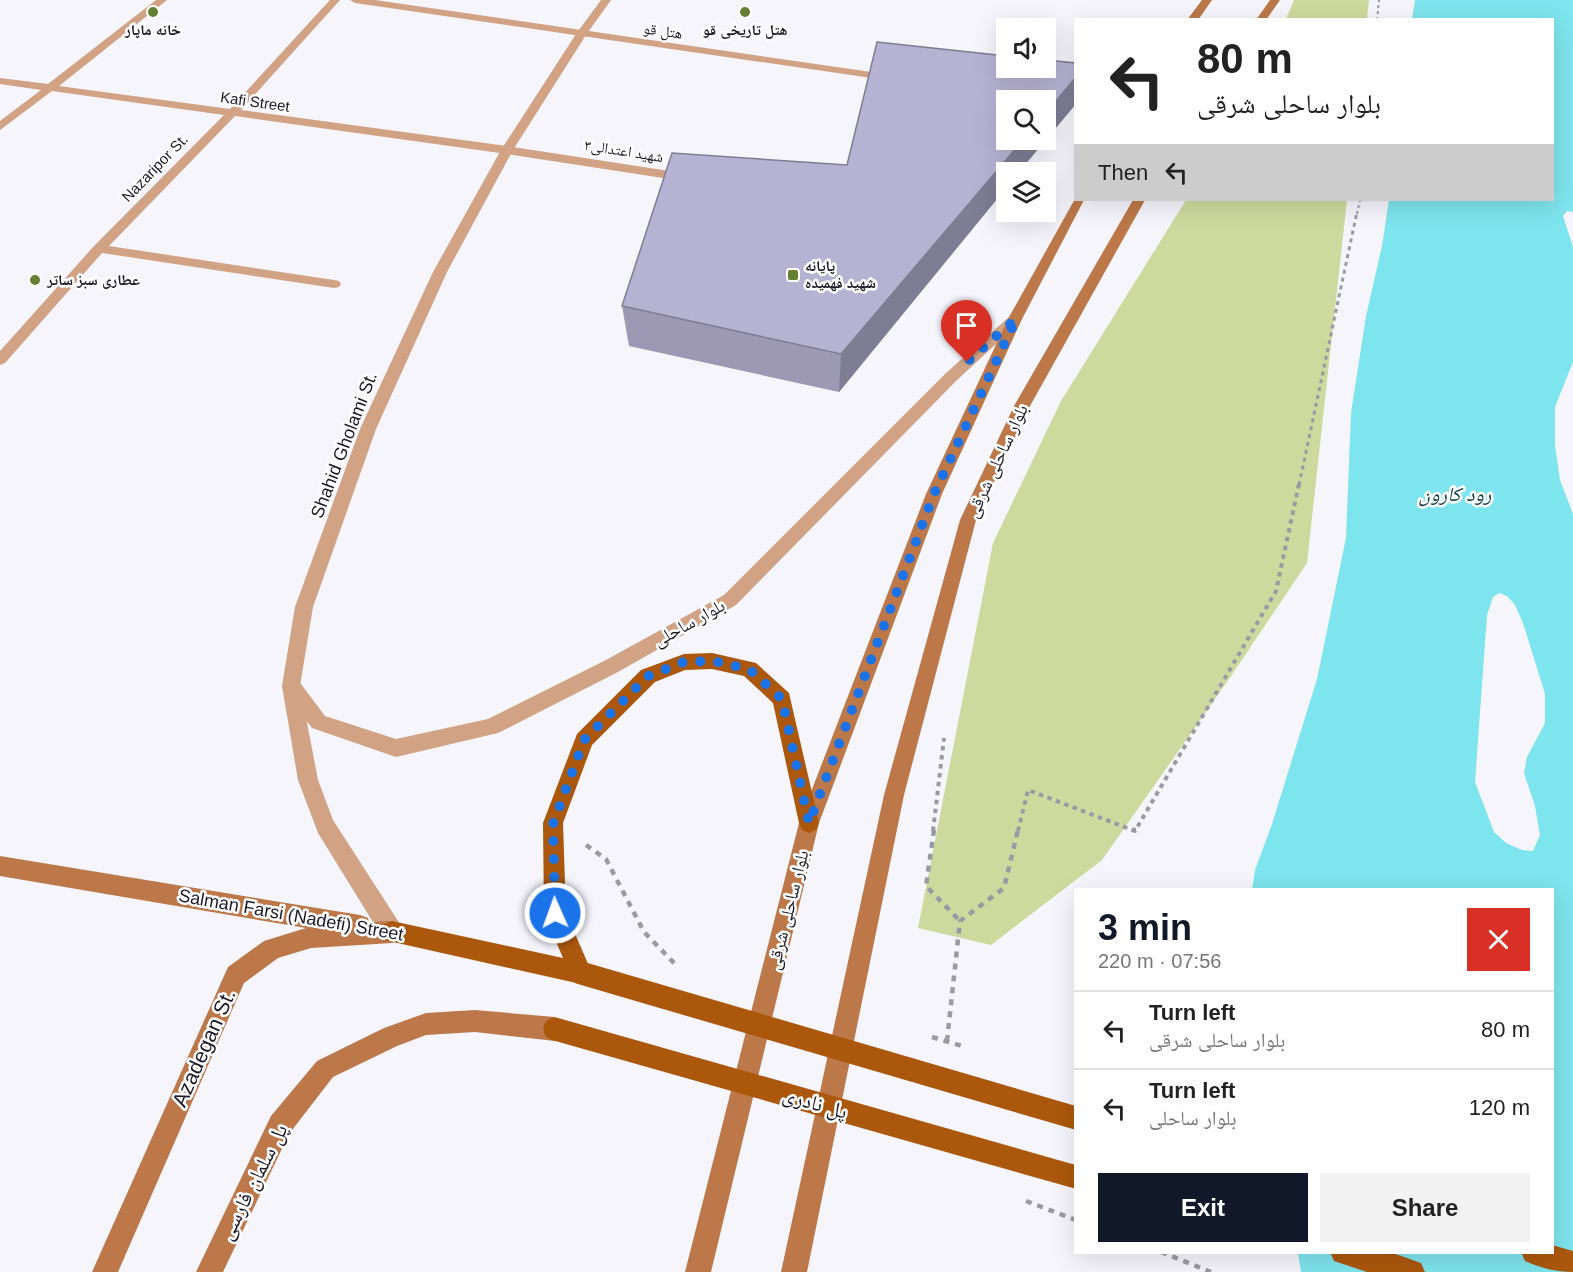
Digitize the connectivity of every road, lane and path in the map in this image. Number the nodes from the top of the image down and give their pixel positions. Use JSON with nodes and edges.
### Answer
{"nodes":[{"id":1,"x":162,"y":0,"type":"edge"},
{"id":2,"x":335,"y":0,"type":"edge"},
{"id":3,"x":355,"y":0,"type":"edge"},
{"id":4,"x":606,"y":0,"type":"edge"},
{"id":5,"x":1207,"y":0,"type":"edge"},
{"id":6,"x":1275,"y":0,"type":"edge"},
{"id":7,"x":1379,"y":0,"type":"edge"},
{"id":8,"x":1194,"y":18,"type":"edge"},
{"id":9,"x":1262,"y":18,"type":"edge"},
{"id":10,"x":1377,"y":18,"type":"edge"},
{"id":11,"x":580,"y":34,"type":"junction"},
{"id":12,"x":899,"y":79,"type":"edge"},
{"id":13,"x":0,"y":81,"type":"edge"},
{"id":14,"x":53,"y":88,"type":"junction"},
{"id":15,"x":231,"y":114,"type":"junction"},
{"id":16,"x":0,"y":127,"type":"edge"},
{"id":17,"x":507,"y":150,"type":"junction"},
{"id":18,"x":702,"y":180,"type":"edge"},
{"id":19,"x":1077,"y":201,"type":"edge"},
{"id":20,"x":1138,"y":201,"type":"edge"},
{"id":21,"x":1360,"y":201,"type":"edge"},
{"id":22,"x":99,"y":249,"type":"junction"},
{"id":23,"x":334,"y":284,"type":"dead end"},
{"id":24,"x":1016,"y":319,"type":"junction"},
{"id":25,"x":0,"y":360,"type":"edge"},
{"id":26,"x":291,"y":686,"type":"junction"},
{"id":27,"x":942,"y":734,"type":"dead end"},
{"id":28,"x":809,"y":823,"type":"junction"},
{"id":29,"x":0,"y":866,"type":"edge"},
{"id":30,"x":960,"y":921,"type":"junction"},
{"id":31,"x":392,"y":932,"type":"junction"},
{"id":32,"x":581,"y":973,"type":"junction"},
{"id":33,"x":555,"y":1029,"type":"joint"},
{"id":34,"x":946,"y":1041,"type":"dead end"},
{"id":35,"x":1074,"y":1117,"type":"edge"},
{"id":36,"x":1074,"y":1176,"type":"edge"},
{"id":37,"x":1166,"y":1254,"type":"edge"},
{"id":38,"x":1350,"y":1254,"type":"edge"},
{"id":39,"x":1540,"y":1254,"type":"edge"},
{"id":40,"x":1573,"y":1264,"type":"edge"},
{"id":41,"x":211,"y":1266,"type":"edge"},
{"id":42,"x":105,"y":1272,"type":"edge"},
{"id":43,"x":698,"y":1272,"type":"edge"},
{"id":44,"x":794,"y":1272,"type":"edge"},
{"id":45,"x":1211,"y":1272,"type":"edge"},
{"id":46,"x":1412,"y":1272,"type":"edge"}],
"edges":[{"from":1,"to":14,"type":"street"},
{"from":2,"to":15,"type":"street","name":"Nazaripor St."},
{"from":3,"to":11,"type":"street","name":"هتل قو"},
{"from":4,"to":11,"type":"street","name":"Shahid Gholami St."},
{"from":5,"to":8,"type":"main road"},
{"from":6,"to":9,"type":"main road"},
{"from":7,"to":10,"type":"path"},
{"from":11,"to":12,"type":"street","name":"هتل قو"},
{"from":11,"to":17,"type":"street","name":"Shahid Gholami St."},
{"from":13,"to":14,"type":"street","name":"Kafi Street"},
{"from":14,"to":15,"type":"street","name":"Kafi Street"},
{"from":14,"to":16,"type":"street"},
{"from":15,"to":17,"type":"street","name":"Kafi Street"},
{"from":15,"to":22,"type":"street","name":"Nazaripor St."},
{"from":17,"to":18,"type":"street","name":"شهید اعتدالی۳"},
{"from":17,"to":26,"type":"street","name":"Shahid Gholami St."},
{"from":19,"to":24,"type":"main road","name":"بلوار ساحلی شرقی"},
{"from":20,"to":44,"type":"main road","name":"بلوار ساحلی شرقی"},
{"from":21,"to":30,"type":"path"},
{"from":22,"to":23,"type":"street"},
{"from":22,"to":25,"type":"street","name":"Nazaripor St."},
{"from":24,"to":26,"type":"street","name":"بلوار ساحلی"},
{"from":24,"to":28,"type":"main road","name":"بلوار ساحلی شرقی"},
{"from":26,"to":31,"type":"street","name":"Shahid Gholami St."},
{"from":27,"to":30,"type":"path"},
{"from":28,"to":32,"type":"main road"},
{"from":28,"to":43,"type":"main road","name":"بلوار ساحلی شرقی"},
{"from":29,"to":31,"type":"main road","name":"Salman Farsi (Nadefi) Street"},
{"from":30,"to":34,"type":"path"},
{"from":31,"to":32,"type":"main road","name":"Salman Farsi (Nadefi) Street"},
{"from":31,"to":42,"type":"main road","name":"Azadegan St."},
{"from":32,"to":35,"type":"main road","bridge":true},
{"from":33,"to":36,"type":"main road","name":"پل نادری","bridge":true},
{"from":33,"to":41,"type":"main road","name":"پل سلمان فارسی"},
{"from":37,"to":45,"type":"path"},
{"from":38,"to":46,"type":"main road"},
{"from":39,"to":40,"type":"main road"}]}
